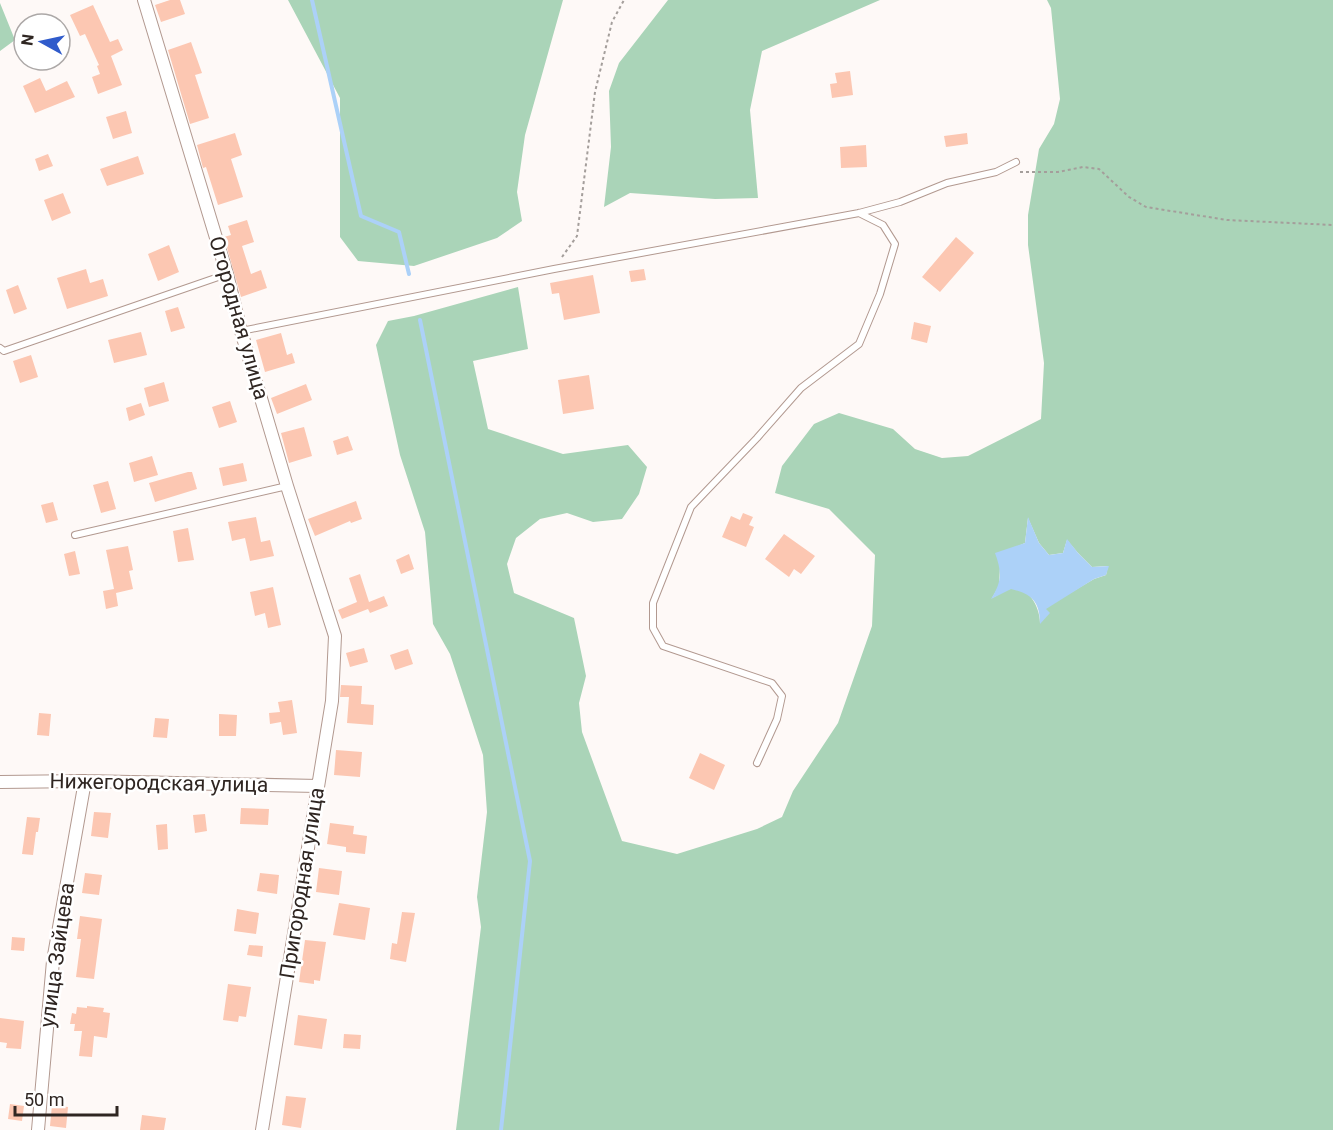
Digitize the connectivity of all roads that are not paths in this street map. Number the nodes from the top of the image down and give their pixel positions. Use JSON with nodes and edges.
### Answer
{"nodes":[{"id":1,"x":144,"y":0,"type":"edge"},
{"id":2,"x":1016,"y":162,"type":"dead end"},
{"id":3,"x":859,"y":213,"type":"junction"},
{"id":4,"x":227,"y":274,"type":"junction"},
{"id":5,"x":241,"y":331,"type":"junction"},
{"id":6,"x":2,"y":350,"type":"edge"},
{"id":7,"x":287,"y":486,"type":"junction"},
{"id":8,"x":75,"y":535,"type":"dead end"},
{"id":9,"x":335,"y":636,"type":"joint"},
{"id":10,"x":757,"y":763,"type":"dead end"},
{"id":11,"x":85,"y":781,"type":"junction"},
{"id":12,"x":0,"y":782,"type":"edge"},
{"id":13,"x":318,"y":786,"type":"junction"},
{"id":14,"x":38,"y":1130,"type":"edge"},
{"id":15,"x":262,"y":1130,"type":"edge"}],
"edges":[{"from":1,"to":4,"type":"street","name":"Огородная улица"},
{"from":2,"to":3,"type":"lane"},
{"from":3,"to":5,"type":"lane"},
{"from":3,"to":10,"type":"lane"},
{"from":4,"to":5,"type":"street","name":"Огородная улица"},
{"from":4,"to":6,"type":"lane"},
{"from":5,"to":7,"type":"street","name":"Огородная улица"},
{"from":7,"to":8,"type":"lane"},
{"from":7,"to":9,"type":"street","name":"Огородная улица"},
{"from":9,"to":13,"type":"street","name":"Пригородная улица"},
{"from":11,"to":12,"type":"street","name":"Нижегородская улица"},
{"from":11,"to":13,"type":"street","name":"Нижегородская улица"},
{"from":11,"to":14,"type":"street","name":"улица Зайцева"},
{"from":13,"to":15,"type":"street","name":"Пригородная улица"}]}
